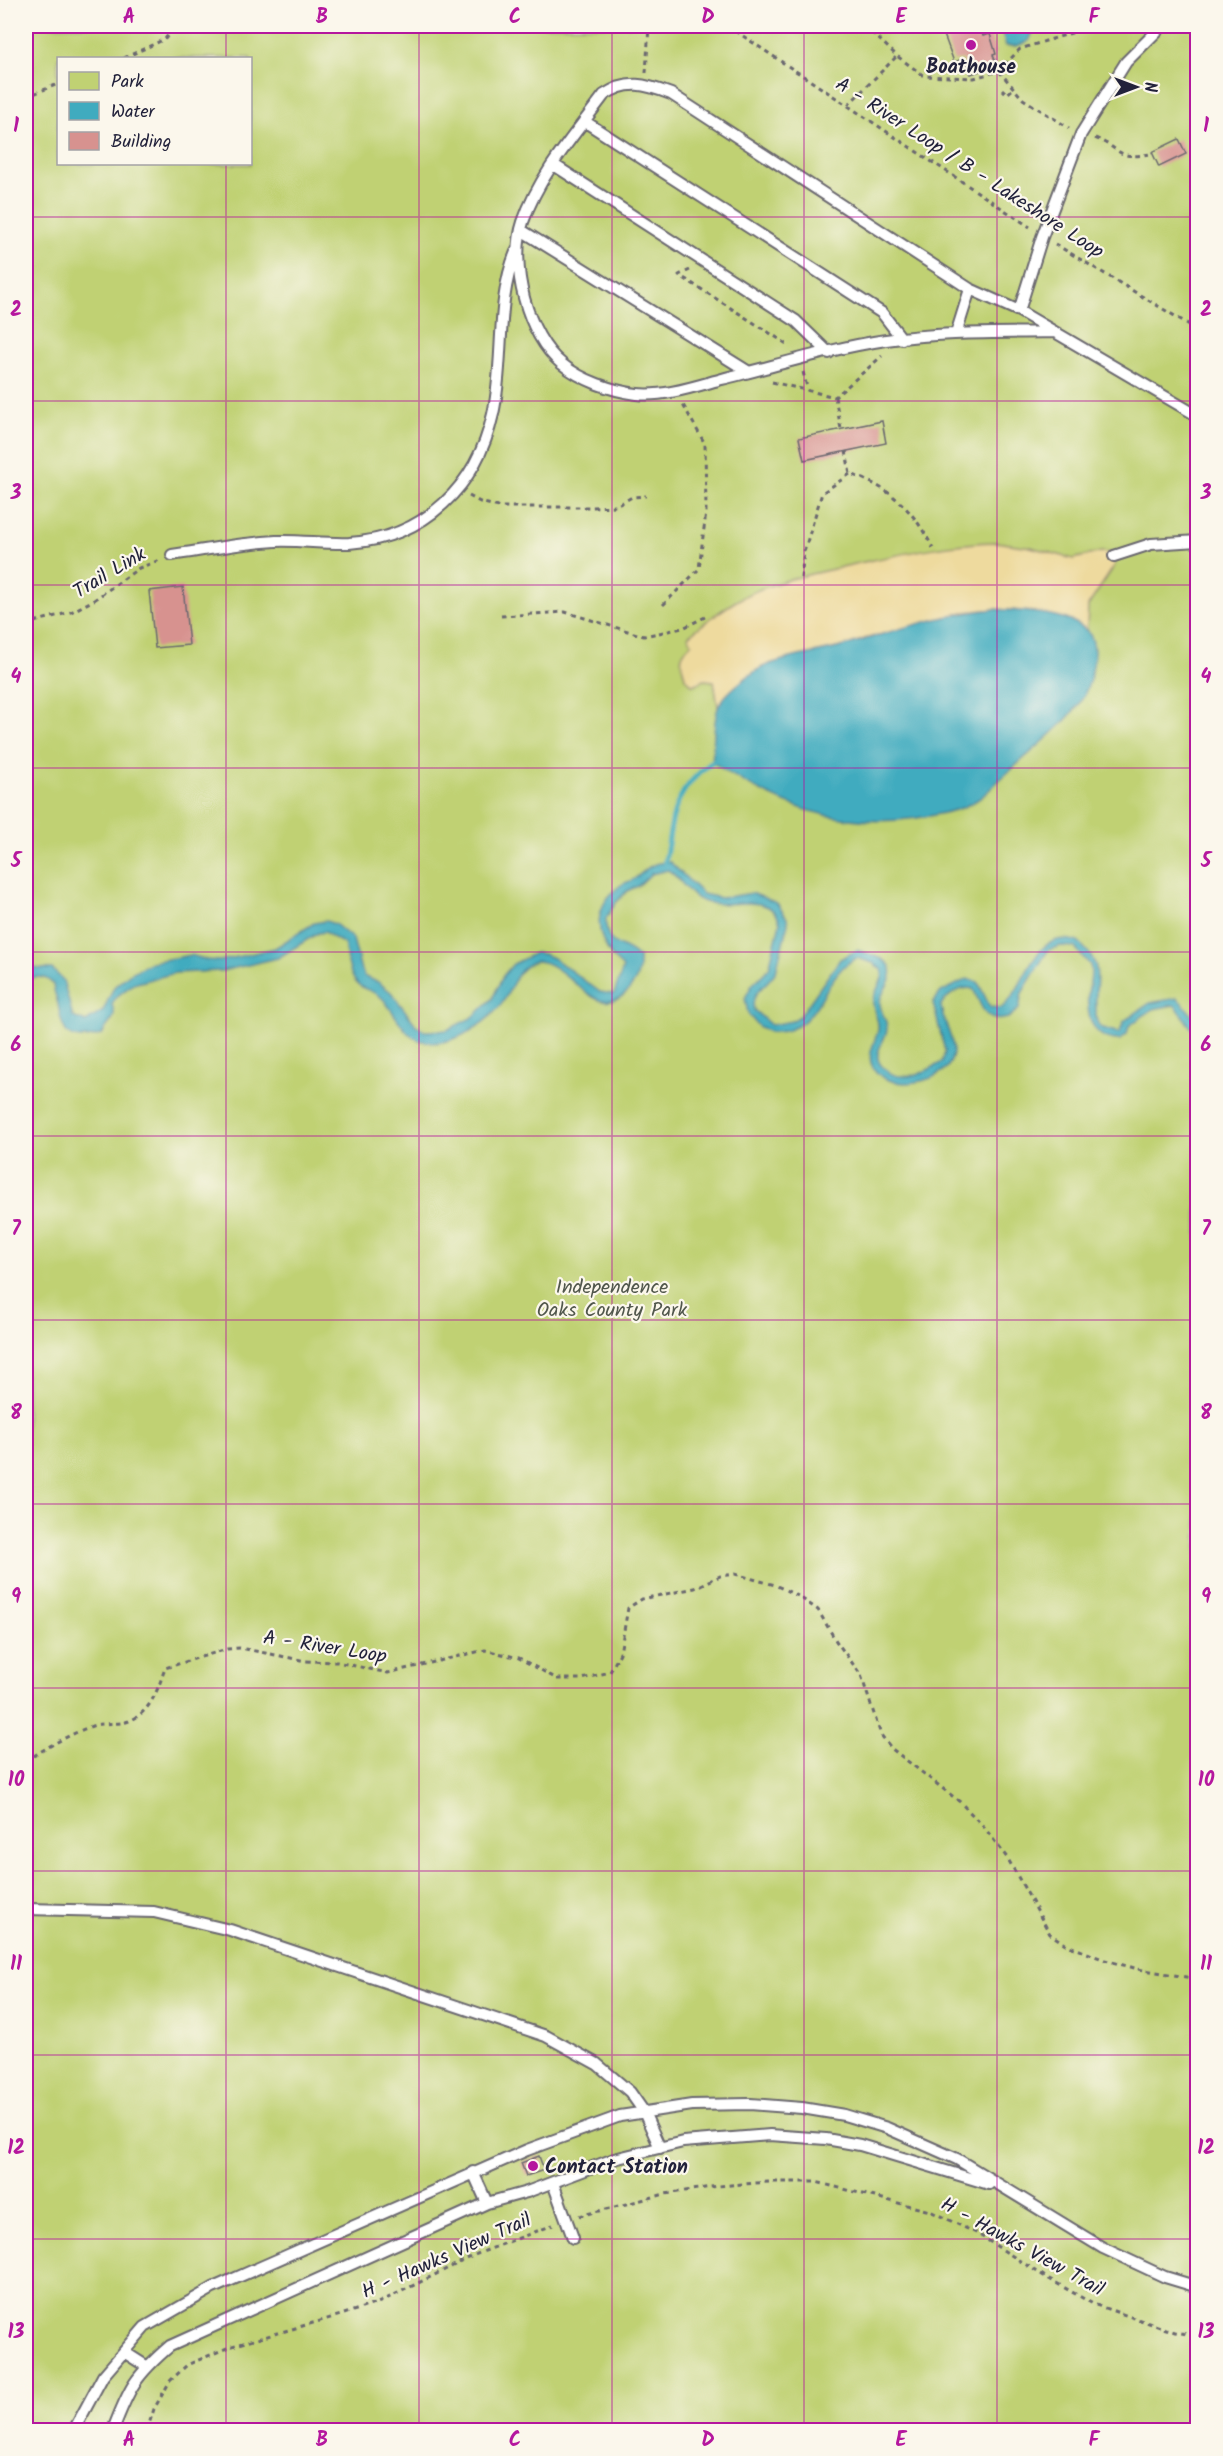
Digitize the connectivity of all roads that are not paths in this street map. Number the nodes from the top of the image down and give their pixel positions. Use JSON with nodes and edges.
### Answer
{"nodes":[{"id":1,"x":1162,"y":26,"type":"edge"},
{"id":2,"x":584,"y":121,"type":"junction"},
{"id":3,"x":554,"y":165,"type":"junction"},
{"id":4,"x":521,"y":230,"type":"junction"},
{"id":5,"x":519,"y":244,"type":"junction"},
{"id":6,"x":970,"y":289,"type":"junction"},
{"id":7,"x":1019,"y":311,"type":"junction"},
{"id":8,"x":1054,"y":332,"type":"junction"},
{"id":9,"x":956,"y":334,"type":"junction"},
{"id":10,"x":902,"y":339,"type":"junction"},
{"id":11,"x":829,"y":353,"type":"junction"},
{"id":12,"x":749,"y":372,"type":"junction"},
{"id":13,"x":1197,"y":416,"type":"edge"},
{"id":14,"x":1197,"y":541,"type":"edge"},
{"id":15,"x":172,"y":555,"type":"road end"},
{"id":16,"x":1114,"y":556,"type":"dead end"},
{"id":17,"x":26,"y":1909,"type":"edge"},
{"id":18,"x":644,"y":2112,"type":"junction"},
{"id":19,"x":660,"y":2148,"type":"junction"},
{"id":20,"x":473,"y":2172,"type":"junction"},
{"id":21,"x":553,"y":2183,"type":"junction"},
{"id":22,"x":1004,"y":2188,"type":"junction"},
{"id":23,"x":487,"y":2203,"type":"junction"},
{"id":24,"x":573,"y":2238,"type":"dead end"},
{"id":25,"x":1197,"y":2287,"type":"edge"},
{"id":26,"x":124,"y":2352,"type":"junction"},
{"id":27,"x":146,"y":2366,"type":"junction"},
{"id":28,"x":75,"y":2430,"type":"edge"},
{"id":29,"x":113,"y":2430,"type":"edge"}],
"edges":[{"from":1,"to":7,"type":"lane"},
{"from":2,"to":3,"type":"lane"},
{"from":2,"to":6,"type":"lane"},
{"from":2,"to":10,"type":"lane"},
{"from":3,"to":4,"type":"lane"},
{"from":3,"to":11,"type":"lane"},
{"from":4,"to":5,"type":"lane"},
{"from":4,"to":12,"type":"lane"},
{"from":5,"to":12,"type":"lane"},
{"from":5,"to":15,"type":"lane"},
{"from":6,"to":7,"type":"lane"},
{"from":6,"to":9,"type":"lane"},
{"from":7,"to":8,"type":"lane"},
{"from":8,"to":9,"type":"lane"},
{"from":8,"to":13,"type":"lane"},
{"from":9,"to":10,"type":"lane"},
{"from":10,"to":11,"type":"lane"},
{"from":11,"to":12,"type":"lane"},
{"from":14,"to":16,"type":"lane"},
{"from":17,"to":18,"type":"lane"},
{"from":18,"to":19,"type":"lane"},
{"from":18,"to":20,"type":"lane"},
{"from":18,"to":22,"type":"lane"},
{"from":19,"to":21,"type":"lane"},
{"from":19,"to":22,"type":"lane"},
{"from":20,"to":23,"type":"lane"},
{"from":20,"to":26,"type":"lane"},
{"from":21,"to":23,"type":"lane"},
{"from":21,"to":24,"type":"lane"},
{"from":22,"to":25,"type":"lane"},
{"from":23,"to":27,"type":"lane"},
{"from":26,"to":27,"type":"lane"},
{"from":26,"to":28,"type":"lane"},
{"from":27,"to":29,"type":"lane"}]}
